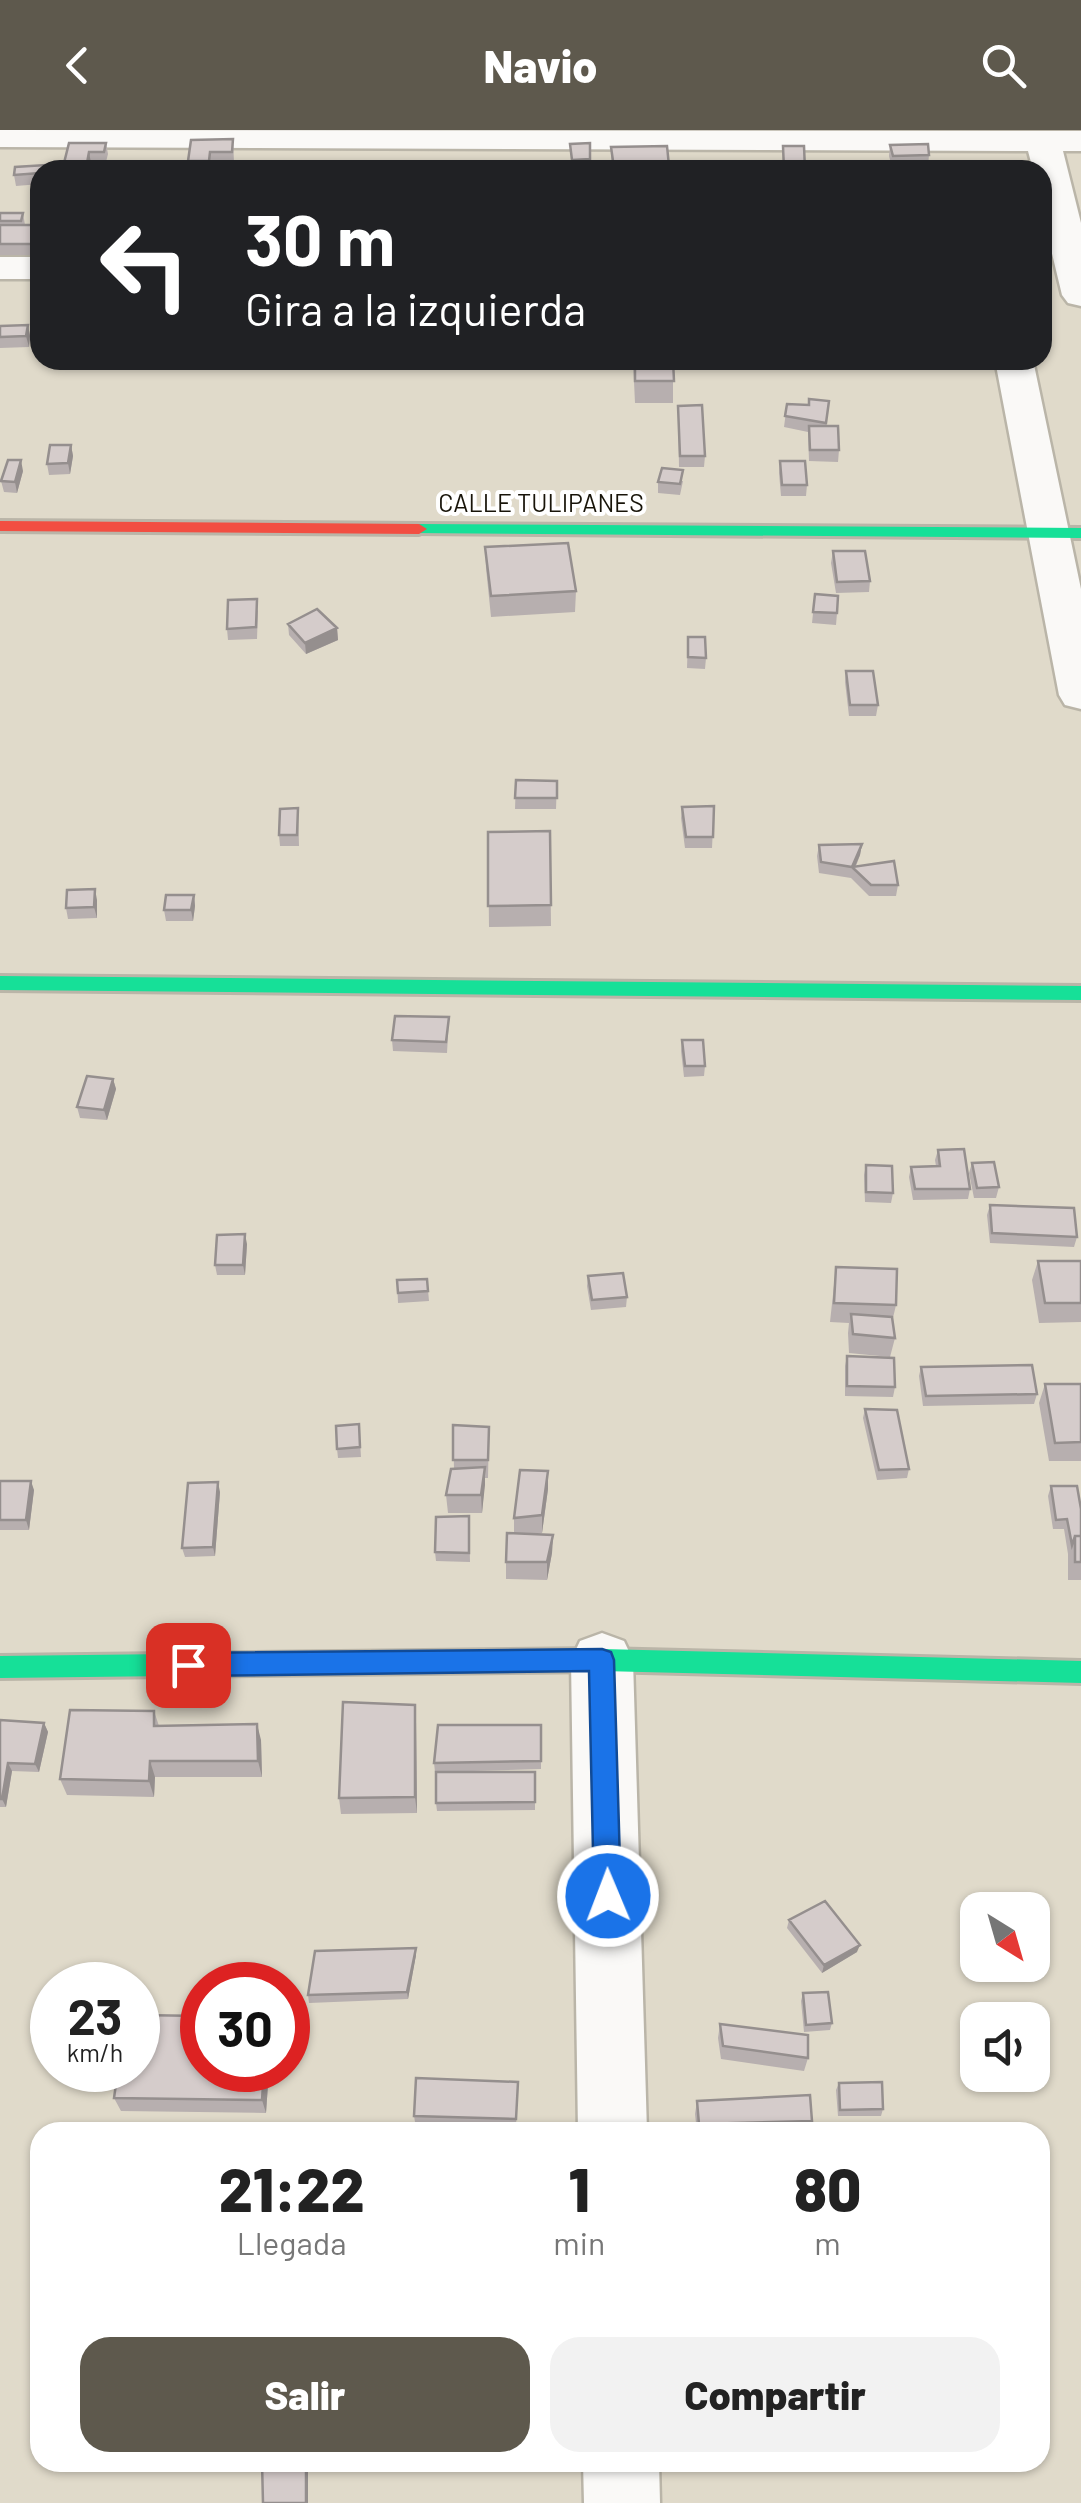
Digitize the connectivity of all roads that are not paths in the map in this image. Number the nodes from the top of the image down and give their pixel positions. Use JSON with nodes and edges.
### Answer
{"nodes":[{"id":1,"x":1041,"y":135,"type":"edge"},
{"id":2,"x":0,"y":137,"type":"edge"},
{"id":3,"x":1081,"y":141,"type":"edge"},
{"id":4,"x":298,"y":147,"type":"edge"},
{"id":5,"x":973,"y":147,"type":"edge"},
{"id":6,"x":1046,"y":160,"type":"edge"},
{"id":7,"x":1052,"y":191,"type":"edge"},
{"id":8,"x":0,"y":268,"type":"edge"},
{"id":9,"x":30,"y":268,"type":"edge"},
{"id":10,"x":1070,"y":282,"type":"edge"},
{"id":11,"x":1017,"y":370,"type":"edge"},
{"id":12,"x":0,"y":526,"type":"edge"},
{"id":13,"x":1065,"y":533,"type":"edge"},
{"id":14,"x":1081,"y":695,"type":"edge"},
{"id":15,"x":0,"y":984,"type":"edge"},
{"id":16,"x":1081,"y":992,"type":"edge"},
{"id":17,"x":602,"y":1660,"type":"junction"},
{"id":18,"x":0,"y":1667,"type":"edge"},
{"id":19,"x":1081,"y":1672,"type":"edge"},
{"id":20,"x":613,"y":2122,"type":"edge"},
{"id":21,"x":621,"y":2472,"type":"edge"},
{"id":22,"x":622,"y":2503,"type":"edge"}],
"edges":[{"from":1,"to":3,"type":"street"},
{"from":1,"to":5,"type":"street"},
{"from":1,"to":6,"type":"street"},
{"from":2,"to":4,"type":"street"},
{"from":4,"to":5,"type":"street"},
{"from":7,"to":10,"type":"street"},
{"from":8,"to":9,"type":"street"},
{"from":11,"to":13,"type":"street"},
{"from":12,"to":13,"type":"street","name":"CALLE TULIPANES"},
{"from":13,"to":14,"type":"street"},
{"from":15,"to":16,"type":"street"},
{"from":17,"to":18,"type":"street"},
{"from":17,"to":19,"type":"street"},
{"from":17,"to":20,"type":"street"},
{"from":21,"to":22,"type":"street"}]}
